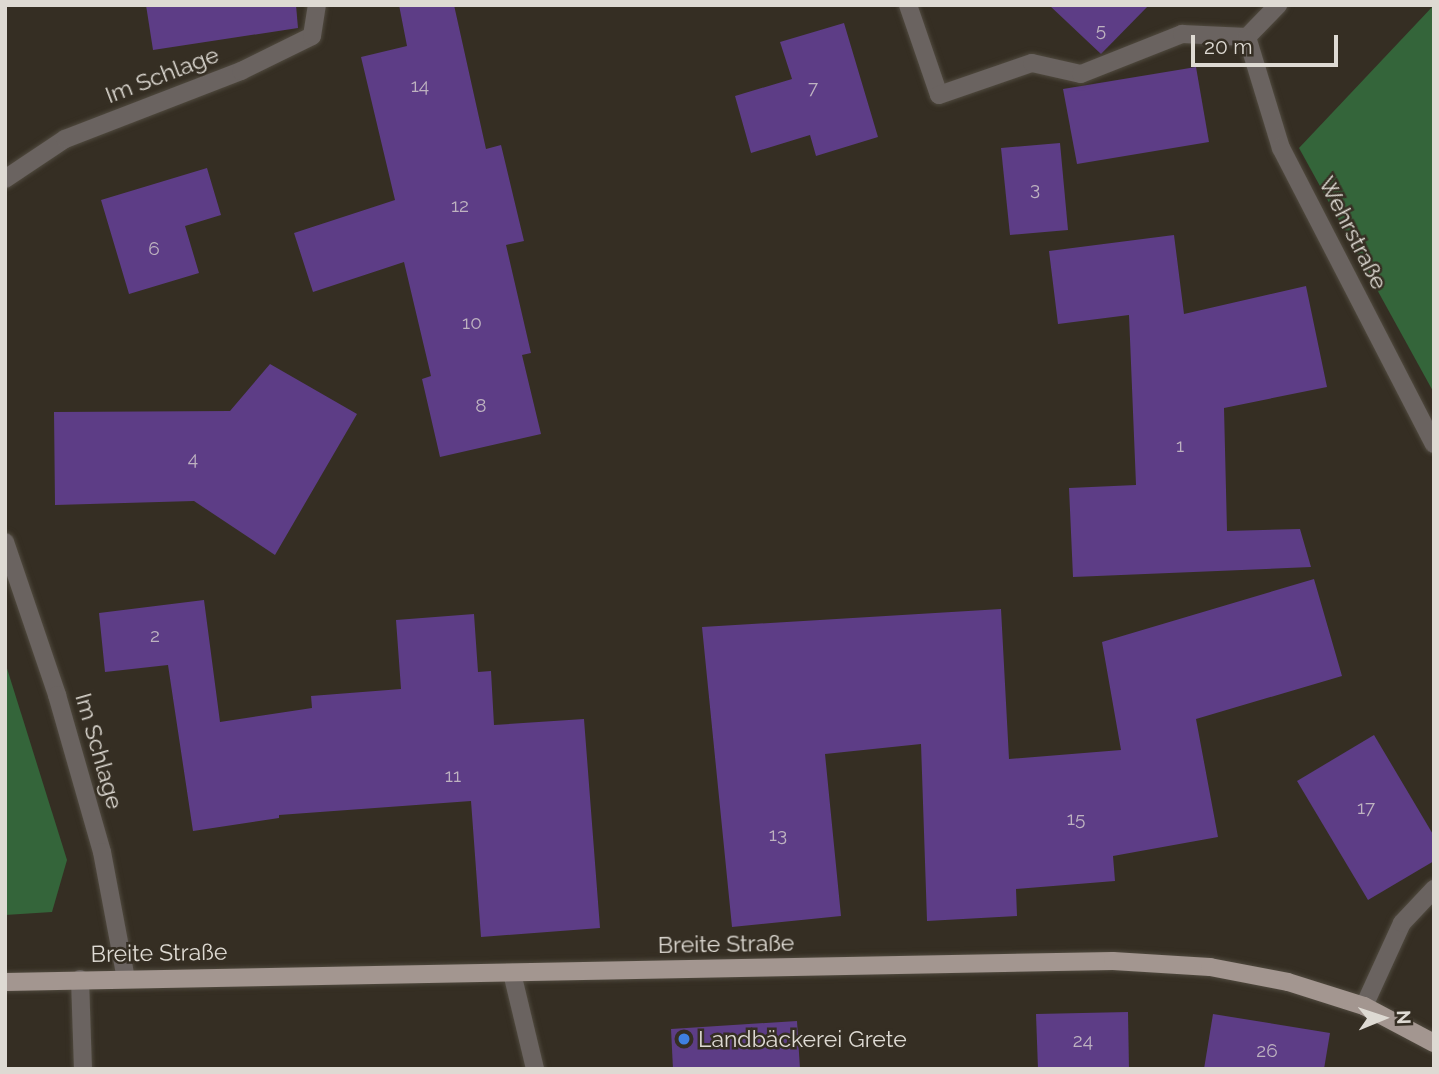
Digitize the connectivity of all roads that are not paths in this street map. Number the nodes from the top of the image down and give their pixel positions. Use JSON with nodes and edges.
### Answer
{"nodes":[{"id":1,"x":317,"y":5,"type":"edge"},
{"id":2,"x":908,"y":5,"type":"edge"},
{"id":3,"x":1278,"y":5,"type":"edge"},
{"id":4,"x":1247,"y":37,"type":"junction"},
{"id":5,"x":5,"y":179,"type":"edge"},
{"id":6,"x":1434,"y":444,"type":"edge"},
{"id":7,"x":5,"y":542,"type":"edge"},
{"id":8,"x":1434,"y":889,"type":"edge"},
{"id":9,"x":512,"y":973,"type":"junction"},
{"id":10,"x":80,"y":979,"type":"junction"},
{"id":11,"x":126,"y":979,"type":"junction"},
{"id":12,"x":5,"y":982,"type":"edge"},
{"id":13,"x":1364,"y":1006,"type":"junction"},
{"id":14,"x":1434,"y":1043,"type":"edge"},
{"id":15,"x":83,"y":1069,"type":"edge"},
{"id":16,"x":535,"y":1069,"type":"edge"}],
"edges":[{"from":1,"to":5,"type":"street","name":"Im Schlage"},
{"from":2,"to":4,"type":"street"},
{"from":3,"to":4,"type":"street"},
{"from":4,"to":6,"type":"street","name":"Wehrstraße"},
{"from":7,"to":11,"type":"street","name":"Im Schlage"},
{"from":8,"to":13,"type":"street"},
{"from":9,"to":11,"type":"main road","name":"Breite Straße"},
{"from":9,"to":13,"type":"main road","name":"Breite Straße"},
{"from":9,"to":16,"type":"street"},
{"from":10,"to":11,"type":"main road","name":"Breite Straße"},
{"from":10,"to":12,"type":"main road","name":"Breite Straße"},
{"from":10,"to":15,"type":"street"},
{"from":13,"to":14,"type":"main road","name":"Breite Straße"}]}
